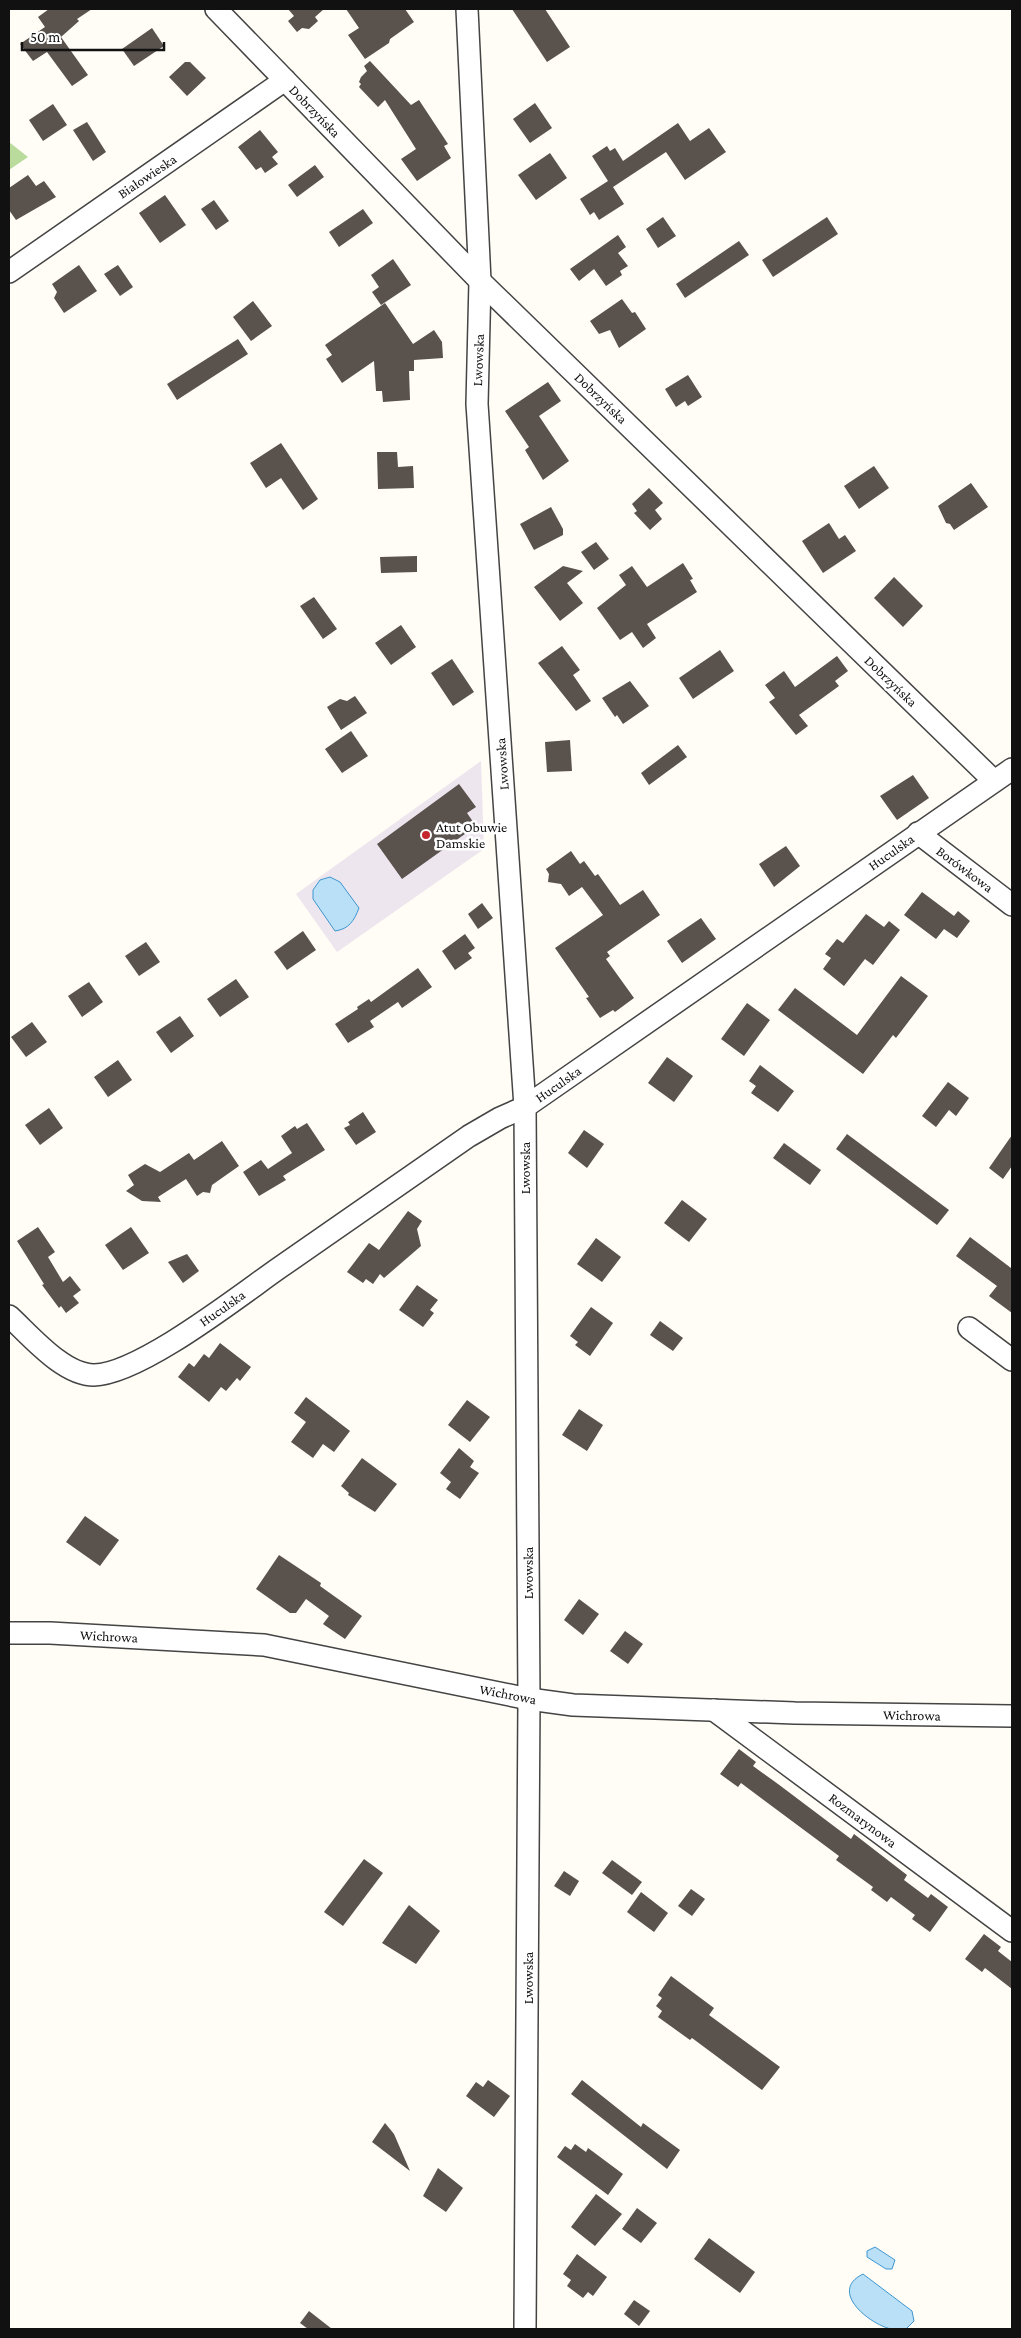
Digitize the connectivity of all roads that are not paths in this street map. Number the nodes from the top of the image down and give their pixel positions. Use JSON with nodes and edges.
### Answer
{"nodes":[{"id":1,"x":216,"y":9,"type":"edge"},
{"id":2,"x":468,"y":9,"type":"edge"},
{"id":3,"x":285,"y":80,"type":"junction"},
{"id":4,"x":9,"y":272,"type":"edge"},
{"id":5,"x":480,"y":281,"type":"junction"},
{"id":6,"x":1012,"y":769,"type":"edge"},
{"id":7,"x":994,"y":780,"type":"junction"},
{"id":8,"x":918,"y":833,"type":"junction"},
{"id":9,"x":1012,"y":905,"type":"edge"},
{"id":10,"x":525,"y":1107,"type":"junction"},
{"id":11,"x":9,"y":1316,"type":"edge"},
{"id":12,"x":969,"y":1328,"type":"dead end"},
{"id":13,"x":1012,"y":1360,"type":"edge"},
{"id":14,"x":9,"y":1634,"type":"edge"},
{"id":15,"x":529,"y":1699,"type":"junction"},
{"id":16,"x":714,"y":1710,"type":"junction"},
{"id":17,"x":1012,"y":1716,"type":"edge"},
{"id":18,"x":1012,"y":1931,"type":"edge"},
{"id":19,"x":525,"y":2329,"type":"edge"}],
"edges":[{"from":1,"to":3,"type":"street","name":"Dobrzyńska"},
{"from":2,"to":5,"type":"street","name":"Lwowska"},
{"from":3,"to":4,"type":"street","name":"Białowieska"},
{"from":3,"to":5,"type":"street","name":"Dobrzyńska"},
{"from":5,"to":7,"type":"street","name":"Dobrzyńska"},
{"from":5,"to":10,"type":"street","name":"Lwowska"},
{"from":6,"to":7,"type":"street","name":"Huculska"},
{"from":7,"to":8,"type":"street","name":"Huculska"},
{"from":8,"to":9,"type":"street","name":"Borówkowa"},
{"from":8,"to":10,"type":"street","name":"Huculska"},
{"from":10,"to":11,"type":"street","name":"Huculska"},
{"from":10,"to":15,"type":"street","name":"Lwowska"},
{"from":12,"to":13,"type":"street"},
{"from":14,"to":15,"type":"street","name":"Wichrowa"},
{"from":15,"to":16,"type":"street","name":"Wichrowa"},
{"from":15,"to":19,"type":"street","name":"Lwowska"},
{"from":16,"to":17,"type":"street","name":"Wichrowa"},
{"from":16,"to":18,"type":"street","name":"Rozmarynowa"}]}
